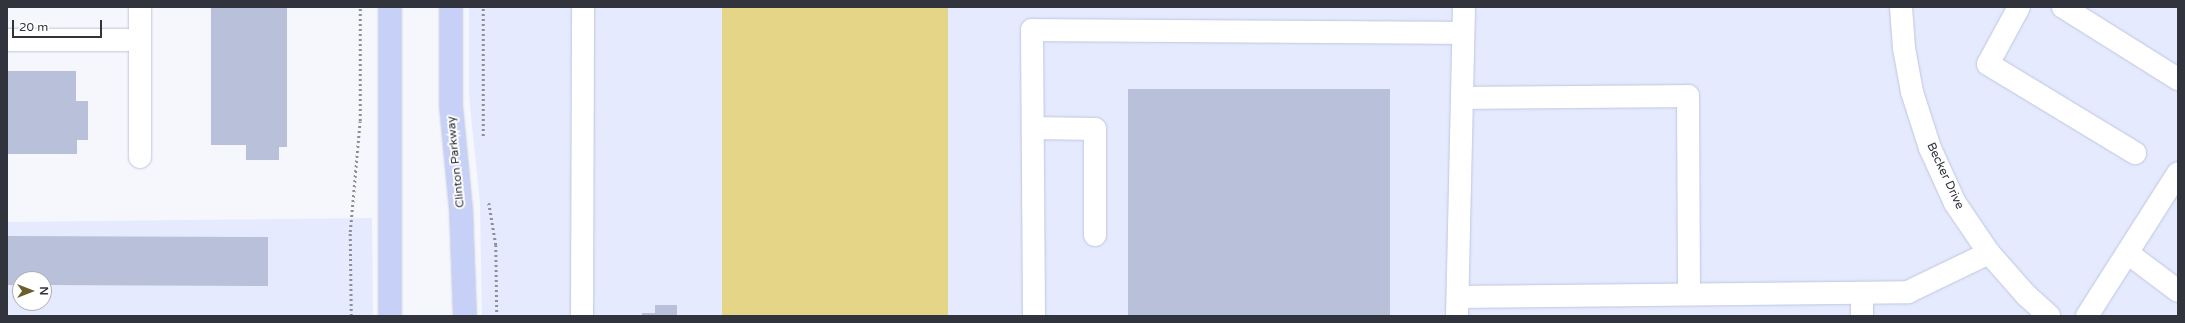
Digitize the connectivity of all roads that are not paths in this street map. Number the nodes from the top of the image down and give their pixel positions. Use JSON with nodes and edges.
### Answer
{"nodes":[{"id":1,"x":140,"y":7,"type":"edge"},
{"id":2,"x":390,"y":7,"type":"edge"},
{"id":3,"x":451,"y":7,"type":"edge"},
{"id":4,"x":583,"y":7,"type":"edge"},
{"id":5,"x":1464,"y":7,"type":"edge"},
{"id":6,"x":1901,"y":7,"type":"edge"},
{"id":7,"x":2020,"y":7,"type":"edge"},
{"id":8,"x":2063,"y":7,"type":"edge"},
{"id":9,"x":1463,"y":33,"type":"junction"},
{"id":10,"x":7,"y":40,"type":"edge"},
{"id":11,"x":140,"y":40,"type":"junction"},
{"id":12,"x":2178,"y":79,"type":"edge"},
{"id":13,"x":1462,"y":98,"type":"junction"},
{"id":14,"x":1033,"y":128,"type":"junction"},
{"id":15,"x":2135,"y":153,"type":"dead end"},
{"id":16,"x":140,"y":157,"type":"dead end"},
{"id":17,"x":2178,"y":173,"type":"edge"},
{"id":18,"x":1095,"y":235,"type":"dead end"},
{"id":19,"x":1989,"y":253,"type":"junction"},
{"id":20,"x":2129,"y":254,"type":"junction"},
{"id":21,"x":2178,"y":291,"type":"edge"},
{"id":22,"x":1689,"y":294,"type":"junction"},
{"id":23,"x":1862,"y":294,"type":"junction"},
{"id":24,"x":1458,"y":306,"type":"edge"},
{"id":25,"x":390,"y":316,"type":"edge"},
{"id":26,"x":465,"y":316,"type":"edge"},
{"id":27,"x":582,"y":316,"type":"edge"},
{"id":28,"x":1034,"y":316,"type":"edge"},
{"id":29,"x":1862,"y":316,"type":"edge"},
{"id":30,"x":2049,"y":316,"type":"edge"},
{"id":31,"x":2087,"y":316,"type":"edge"}],
"edges":[{"from":1,"to":11,"type":"street"},
{"from":2,"to":25,"type":"main road"},
{"from":3,"to":26,"type":"main road","name":"Clinton Parkway"},
{"from":4,"to":27,"type":"street"},
{"from":5,"to":9,"type":"street"},
{"from":6,"to":19,"type":"street","name":"Becker Drive"},
{"from":7,"to":15,"type":"street"},
{"from":8,"to":12,"type":"street"},
{"from":9,"to":13,"type":"street"},
{"from":9,"to":14,"type":"street"},
{"from":10,"to":11,"type":"street"},
{"from":11,"to":16,"type":"street"},
{"from":13,"to":22,"type":"street"},
{"from":13,"to":24,"type":"street"},
{"from":14,"to":18,"type":"street"},
{"from":14,"to":28,"type":"street"},
{"from":17,"to":20,"type":"street"},
{"from":19,"to":23,"type":"street"},
{"from":19,"to":30,"type":"street","name":"Becker Drive"},
{"from":20,"to":21,"type":"street"},
{"from":20,"to":31,"type":"street"},
{"from":22,"to":23,"type":"street"},
{"from":22,"to":24,"type":"street"},
{"from":23,"to":29,"type":"street"}]}
